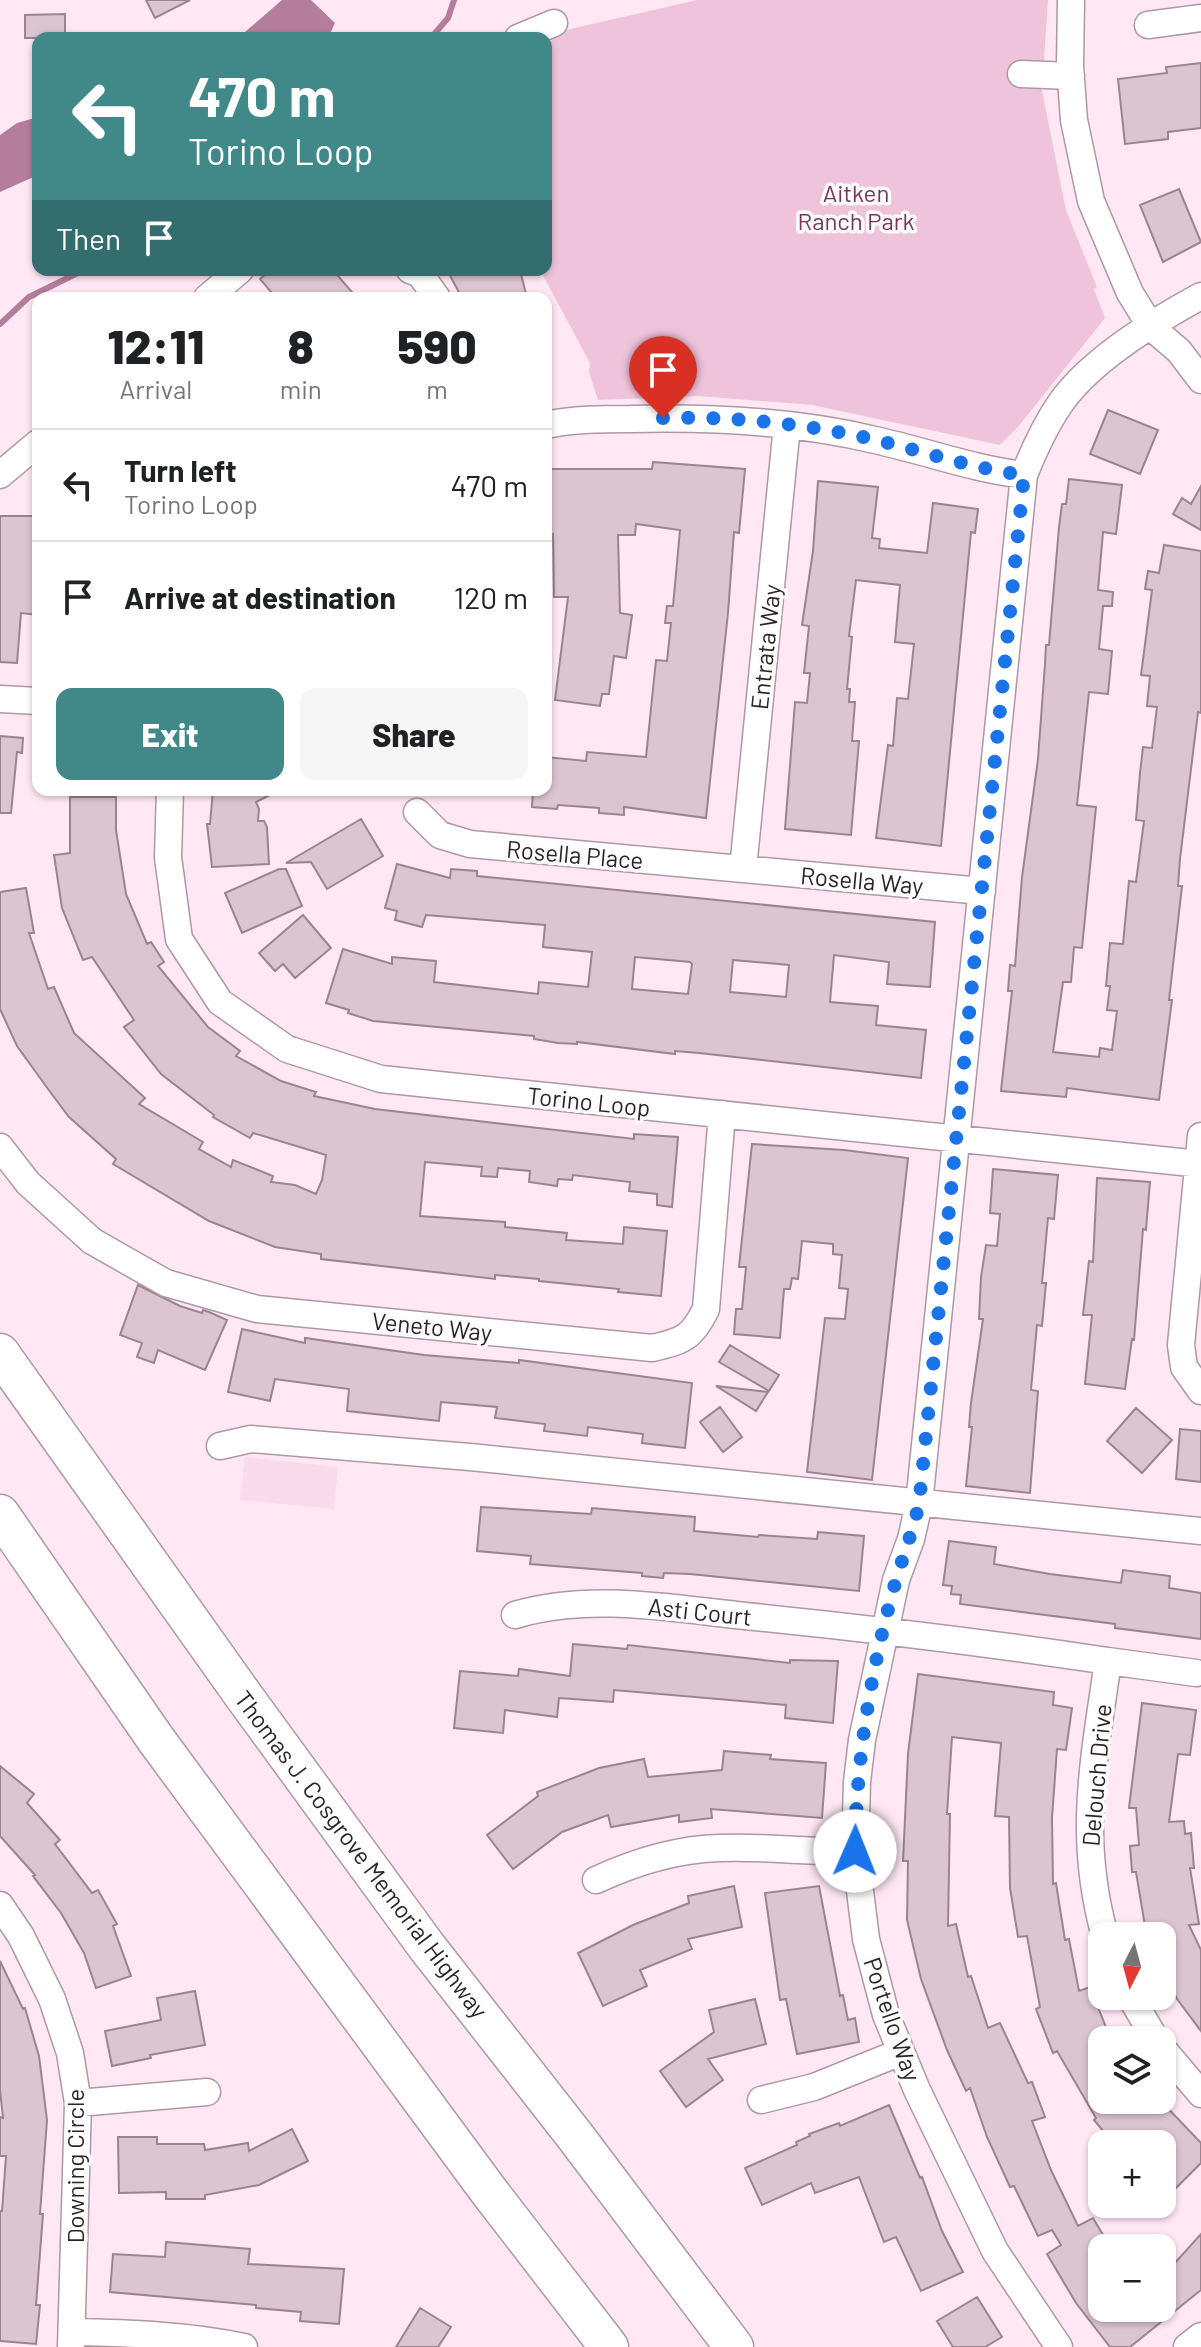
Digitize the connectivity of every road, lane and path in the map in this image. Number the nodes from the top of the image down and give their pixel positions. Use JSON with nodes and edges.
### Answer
{"nodes":[{"id":1,"x":1071,"y":0,"type":"edge"},
{"id":2,"x":1201,"y":18,"type":"edge"},
{"id":3,"x":554,"y":23,"type":"dead end"},
{"id":4,"x":1148,"y":25,"type":"dead end"},
{"id":5,"x":532,"y":32,"type":"edge"},
{"id":6,"x":1021,"y":74,"type":"dead end"},
{"id":7,"x":1071,"y":76,"type":"junction"},
{"id":8,"x":233,"y":276,"type":"edge"},
{"id":9,"x":214,"y":292,"type":"edge"},
{"id":10,"x":1201,"y":296,"type":"edge"},
{"id":11,"x":1151,"y":327,"type":"junction"},
{"id":12,"x":1201,"y":380,"type":"edge"},
{"id":13,"x":552,"y":424,"type":"edge"},
{"id":14,"x":787,"y":425,"type":"junction"},
{"id":15,"x":32,"y":448,"type":"edge"},
{"id":16,"x":0,"y":475,"type":"edge"},
{"id":17,"x":1024,"y":475,"type":"junction"},
{"id":18,"x":0,"y":699,"type":"edge"},
{"id":19,"x":32,"y":701,"type":"edge"},
{"id":20,"x":170,"y":796,"type":"edge"},
{"id":21,"x":417,"y":812,"type":"dead end"},
{"id":22,"x":743,"y":869,"type":"junction"},
{"id":23,"x":982,"y":891,"type":"junction"},
{"id":24,"x":722,"y":1114,"type":"junction"},
{"id":25,"x":1201,"y":1136,"type":"edge"},
{"id":26,"x":956,"y":1139,"type":"junction"},
{"id":27,"x":0,"y":1147,"type":"edge"},
{"id":28,"x":1200,"y":1164,"type":"edge"},
{"id":29,"x":0,"y":1353,"type":"edge"},
{"id":30,"x":1201,"y":1391,"type":"edge"},
{"id":31,"x":220,"y":1446,"type":"dead end"},
{"id":32,"x":919,"y":1504,"type":"junction"},
{"id":33,"x":0,"y":1514,"type":"edge"},
{"id":34,"x":1201,"y":1531,"type":"edge"},
{"id":35,"x":515,"y":1615,"type":"dead end"},
{"id":36,"x":885,"y":1629,"type":"junction"},
{"id":37,"x":1108,"y":1661,"type":"junction"},
{"id":38,"x":1196,"y":1673,"type":"dead end"},
{"id":39,"x":855,"y":1851,"type":"junction"},
{"id":40,"x":596,"y":1880,"type":"dead end"},
{"id":41,"x":0,"y":1905,"type":"edge"},
{"id":42,"x":1102,"y":1922,"type":"edge"},
{"id":43,"x":901,"y":2052,"type":"junction"},
{"id":44,"x":1176,"y":2065,"type":"edge"},
{"id":45,"x":207,"y":2092,"type":"dead end"},
{"id":46,"x":1201,"y":2094,"type":"edge"},
{"id":47,"x":761,"y":2100,"type":"dead end"},
{"id":48,"x":78,"y":2103,"type":"junction"},
{"id":49,"x":1201,"y":2336,"type":"edge"},
{"id":50,"x":71,"y":2340,"type":"edge"},
{"id":51,"x":244,"y":2347,"type":"edge"},
{"id":52,"x":609,"y":2347,"type":"edge"},
{"id":53,"x":734,"y":2347,"type":"edge"},
{"id":54,"x":1059,"y":2347,"type":"edge"},
{"id":55,"x":1187,"y":2347,"type":"edge"}],
"edges":[{"from":1,"to":7,"type":"street"},
{"from":2,"to":4,"type":"street"},
{"from":3,"to":5,"type":"street"},
{"from":6,"to":7,"type":"street"},
{"from":7,"to":11,"type":"street"},
{"from":8,"to":9,"type":"street"},
{"from":10,"to":11,"type":"street","name":"Portello Way"},
{"from":11,"to":12,"type":"street"},
{"from":11,"to":17,"type":"street","name":"Portello Way"},
{"from":13,"to":14,"type":"street"},
{"from":14,"to":17,"type":"street"},
{"from":14,"to":22,"type":"street","name":"Entrata Way"},
{"from":15,"to":16,"type":"street"},
{"from":17,"to":23,"type":"street","name":"Portello Way"},
{"from":18,"to":19,"type":"street"},
{"from":20,"to":24,"type":"street","name":"Torino Loop"},
{"from":21,"to":22,"type":"street","name":"Rosella Place"},
{"from":22,"to":23,"type":"street","name":"Rosella Way"},
{"from":23,"to":26,"type":"street","name":"Portello Way"},
{"from":24,"to":26,"type":"street","name":"Torino Loop"},
{"from":24,"to":27,"type":"street","name":"Veneto Way"},
{"from":25,"to":28,"type":"street"},
{"from":26,"to":28,"type":"street","name":"Torino Loop"},
{"from":26,"to":32,"type":"street","name":"Portello Way"},
{"from":28,"to":30,"type":"street"},
{"from":29,"to":53,"type":"highway","name":"Thomas J. Cosgrove Memorial Highway"},
{"from":31,"to":32,"type":"street"},
{"from":32,"to":34,"type":"street"},
{"from":32,"to":36,"type":"street","name":"Portello Way"},
{"from":33,"to":52,"type":"highway"},
{"from":35,"to":36,"type":"street","name":"Asti Court"},
{"from":36,"to":37,"type":"street"},
{"from":36,"to":39,"type":"street","name":"Portello Way"},
{"from":37,"to":38,"type":"street"},
{"from":37,"to":42,"type":"street","name":"Delouch Drive"},
{"from":39,"to":40,"type":"street"},
{"from":39,"to":43,"type":"street","name":"Portello Way"},
{"from":41,"to":48,"type":"street","name":"Downing Circle"},
{"from":43,"to":47,"type":"street"},
{"from":43,"to":54,"type":"street","name":"Portello Way"},
{"from":44,"to":46,"type":"street"},
{"from":45,"to":48,"type":"street"},
{"from":48,"to":50,"type":"street","name":"Downing Circle"},
{"from":49,"to":55,"type":"street"},
{"from":50,"to":51,"type":"street"}]}
